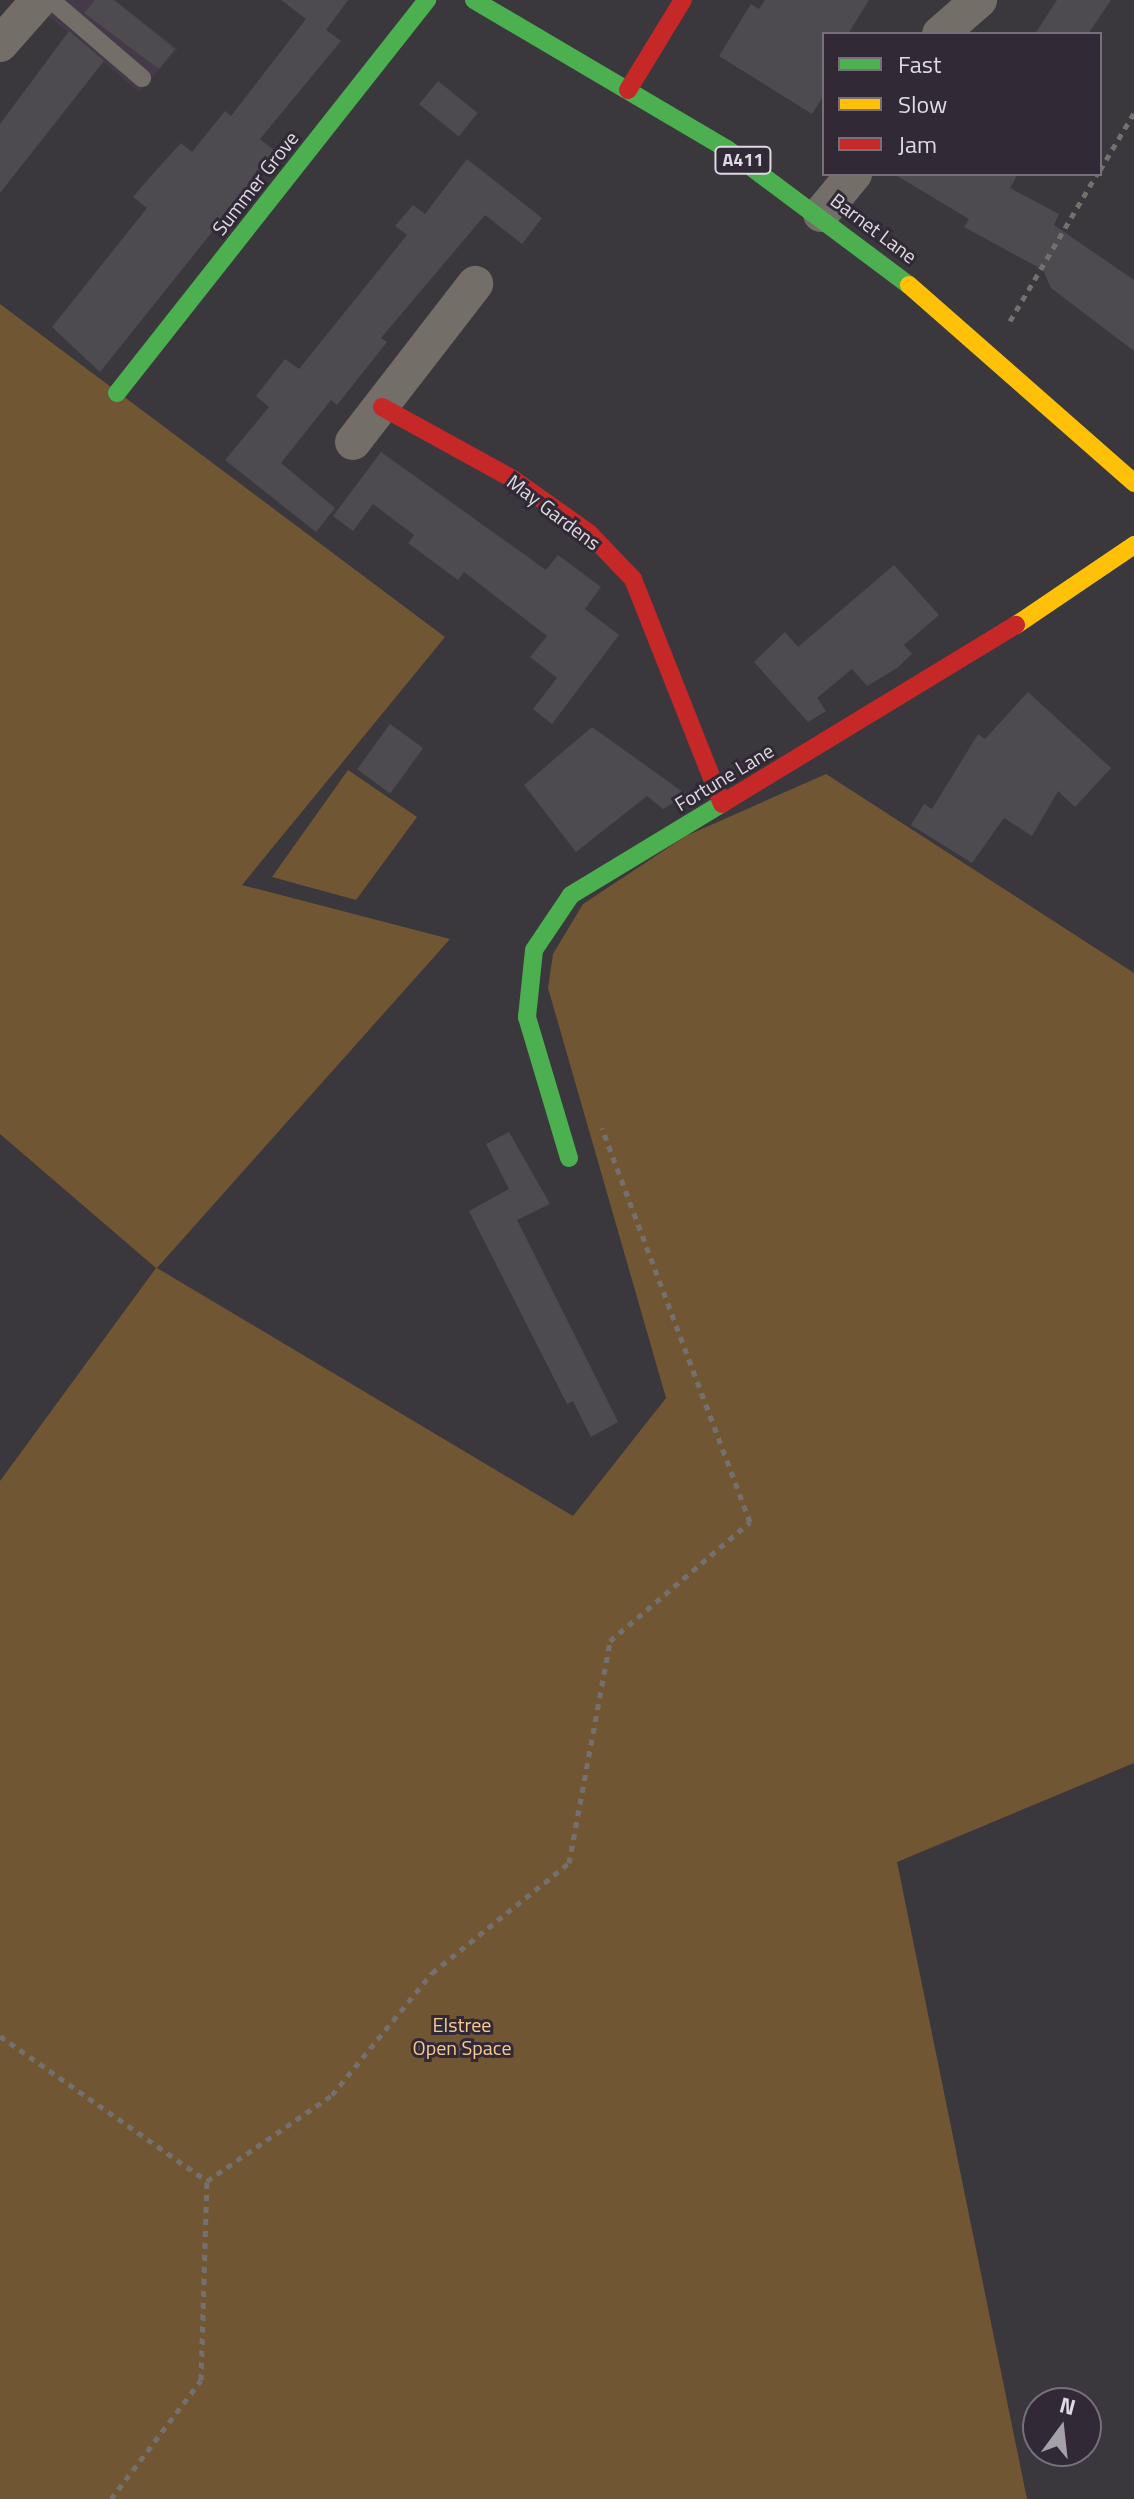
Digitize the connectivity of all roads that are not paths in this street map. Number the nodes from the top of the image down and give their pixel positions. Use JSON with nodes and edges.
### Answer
{"nodes":[{"id":1,"x":39,"y":0,"type":"edge"},
{"id":2,"x":51,"y":0,"type":"edge"},
{"id":3,"x":427,"y":0,"type":"edge"},
{"id":4,"x":474,"y":0,"type":"edge"},
{"id":5,"x":683,"y":0,"type":"edge"},
{"id":6,"x":979,"y":0,"type":"edge"},
{"id":7,"x":942,"y":32,"type":"edge"},
{"id":8,"x":0,"y":44,"type":"edge"},
{"id":9,"x":142,"y":78,"type":"dead end"},
{"id":10,"x":628,"y":90,"type":"junction"},
{"id":11,"x":852,"y":176,"type":"edge"},
{"id":12,"x":821,"y":214,"type":"junction"},
{"id":13,"x":475,"y":284,"type":"dead end"},
{"id":14,"x":117,"y":393,"type":"dead end"},
{"id":15,"x":382,"y":407,"type":"junction"},
{"id":16,"x":353,"y":442,"type":"dead end"},
{"id":17,"x":1134,"y":483,"type":"edge"},
{"id":18,"x":1134,"y":545,"type":"edge"},
{"id":19,"x":722,"y":804,"type":"junction"},
{"id":20,"x":569,"y":1158,"type":"dead end"}],
"edges":[{"from":1,"to":8,"type":"street"},
{"from":2,"to":9,"type":"lane"},
{"from":3,"to":14,"type":"street","name":"Summer Grove"},
{"from":4,"to":10,"type":"street","name":"Barnet Lane","number":"A411"},
{"from":5,"to":10,"type":"street"},
{"from":6,"to":7,"type":"street"},
{"from":10,"to":12,"type":"street","name":"Barnet Lane","number":"A411"},
{"from":11,"to":12,"type":"street"},
{"from":12,"to":17,"type":"street","name":"Barnet Lane","number":"A411"},
{"from":13,"to":15,"type":"street"},
{"from":15,"to":16,"type":"street"},
{"from":15,"to":19,"type":"street","name":"May Gardens"},
{"from":18,"to":19,"type":"street","name":"Fortune Lane"},
{"from":19,"to":20,"type":"street","name":"Fortune Lane"}]}
